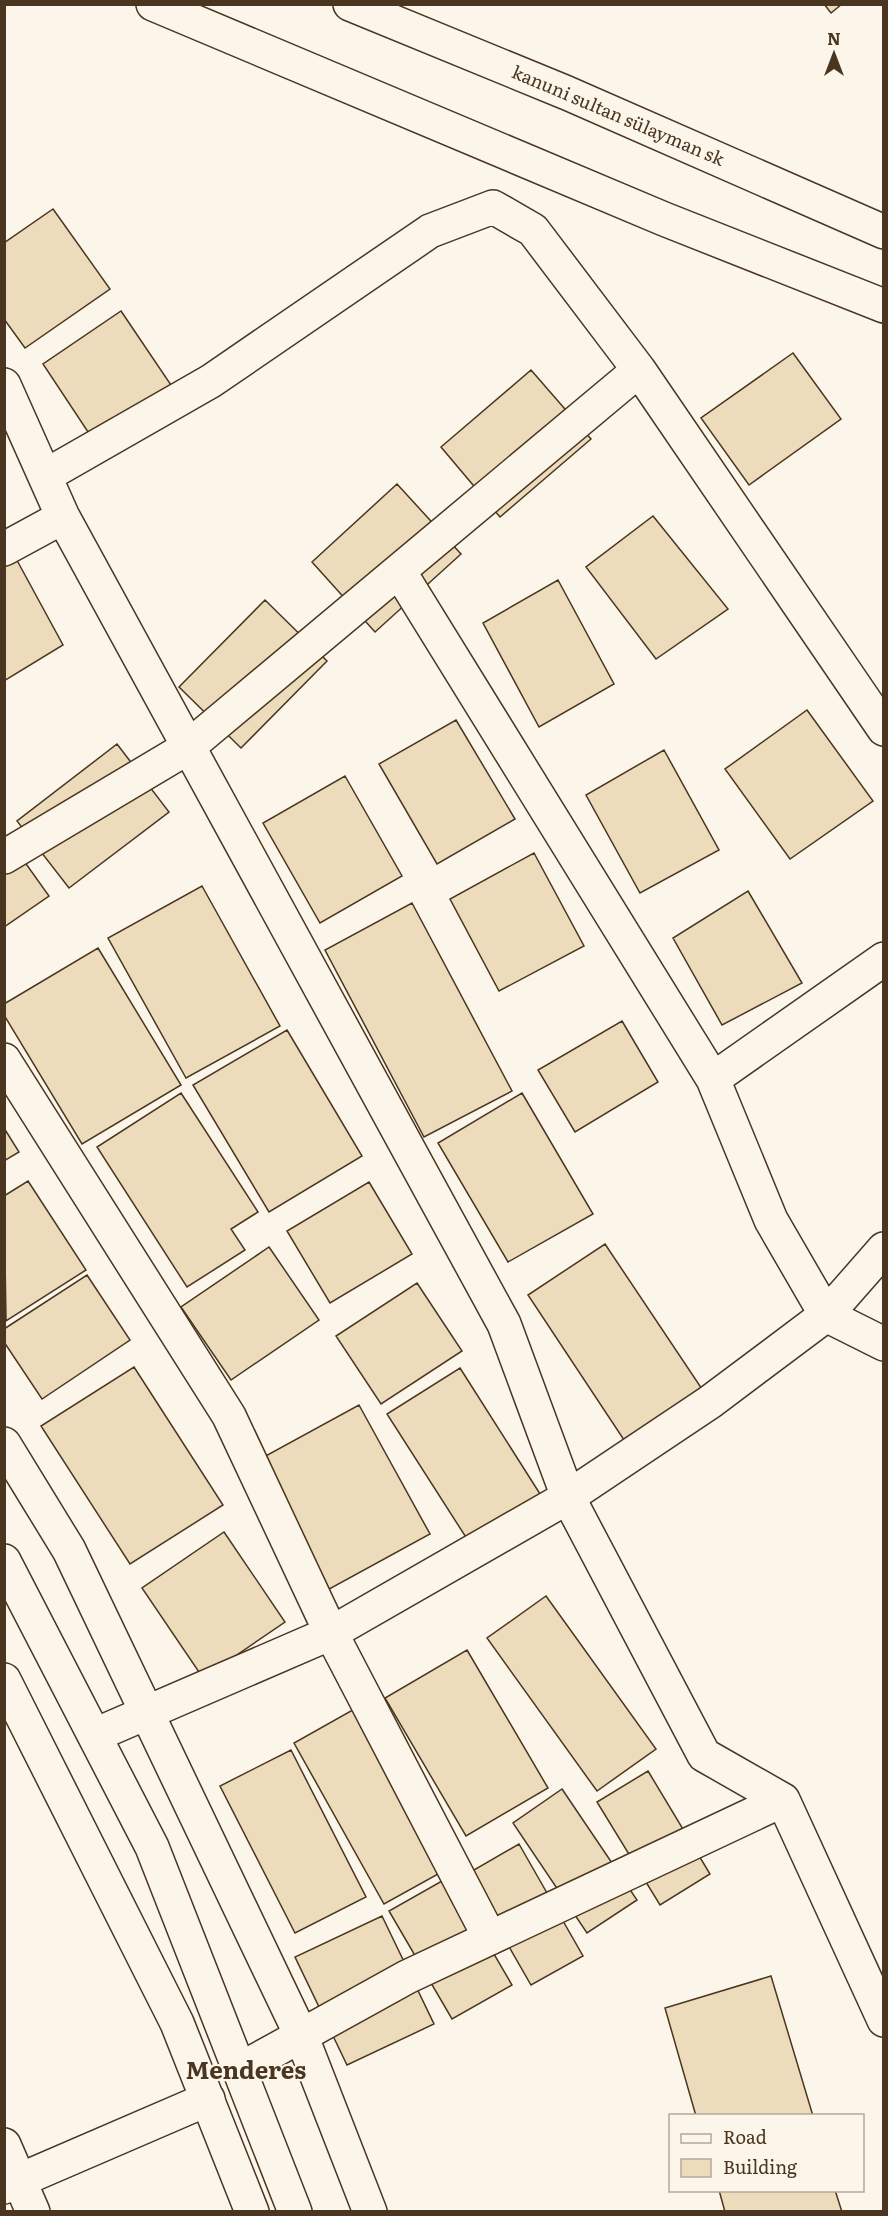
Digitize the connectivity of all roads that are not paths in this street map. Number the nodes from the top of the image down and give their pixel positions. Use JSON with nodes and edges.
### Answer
{"nodes":[{"id":1,"x":153,"y":4,"type":"edge"},
{"id":2,"x":350,"y":4,"type":"edge"},
{"id":3,"x":884,"y":232,"type":"edge"},
{"id":4,"x":884,"y":306,"type":"edge"},
{"id":5,"x":639,"y":370,"type":"junction"},
{"id":6,"x":4,"y":385,"type":"edge"},
{"id":7,"x":45,"y":476,"type":"junction"},
{"id":8,"x":63,"y":517,"type":"junction"},
{"id":9,"x":4,"y":549,"type":"edge"},
{"id":10,"x":399,"y":571,"type":"junction"},
{"id":11,"x":884,"y":729,"type":"edge"},
{"id":12,"x":187,"y":748,"type":"junction"},
{"id":13,"x":4,"y":857,"type":"edge"},
{"id":14,"x":884,"y":959,"type":"edge"},
{"id":15,"x":4,"y":1060,"type":"edge"},
{"id":16,"x":713,"y":1079,"type":"junction"},
{"id":17,"x":884,"y":1249,"type":"edge"},
{"id":18,"x":826,"y":1315,"type":"junction"},
{"id":19,"x":884,"y":1344,"type":"edge"},
{"id":20,"x":4,"y":1444,"type":"edge"},
{"id":21,"x":568,"y":1497,"type":"junction"},
{"id":22,"x":4,"y":1561,"type":"edge"},
{"id":23,"x":332,"y":1633,"type":"junction"},
{"id":24,"x":4,"y":1680,"type":"edge"},
{"id":25,"x":147,"y":1714,"type":"junction"},
{"id":26,"x":95,"y":1735,"type":"junction"},
{"id":27,"x":783,"y":1800,"type":"junction"},
{"id":28,"x":490,"y":1938,"type":"junction"},
{"id":29,"x":884,"y":2020,"type":"edge"},
{"id":30,"x":301,"y":2035,"type":"junction"},
{"id":31,"x":239,"y":2070,"type":"junction"},
{"id":32,"x":208,"y":2099,"type":"junction"},
{"id":33,"x":4,"y":2145,"type":"edge"},
{"id":34,"x":12,"y":2184,"type":"edge"},
{"id":35,"x":33,"y":2211,"type":"edge"},
{"id":36,"x":252,"y":2211,"type":"edge"},
{"id":37,"x":295,"y":2211,"type":"edge"},
{"id":38,"x":370,"y":2211,"type":"edge"}],
"edges":[{"from":1,"to":4,"type":"street"},
{"from":2,"to":3,"type":"street","name":"kanuni sultan sülayman sk"},
{"from":5,"to":7,"type":"street"},
{"from":5,"to":10,"type":"street"},
{"from":5,"to":11,"type":"street"},
{"from":6,"to":7,"type":"street"},
{"from":7,"to":8,"type":"street"},
{"from":8,"to":9,"type":"street"},
{"from":8,"to":12,"type":"street"},
{"from":10,"to":12,"type":"street"},
{"from":10,"to":16,"type":"street"},
{"from":12,"to":13,"type":"street"},
{"from":12,"to":21,"type":"street"},
{"from":14,"to":16,"type":"street"},
{"from":15,"to":23,"type":"street"},
{"from":16,"to":18,"type":"street"},
{"from":17,"to":18,"type":"street"},
{"from":18,"to":19,"type":"street"},
{"from":18,"to":21,"type":"street"},
{"from":20,"to":25,"type":"street"},
{"from":21,"to":23,"type":"street"},
{"from":21,"to":27,"type":"street"},
{"from":22,"to":26,"type":"street"},
{"from":23,"to":25,"type":"street"},
{"from":23,"to":28,"type":"street"},
{"from":24,"to":32,"type":"street"},
{"from":25,"to":26,"type":"street"},
{"from":25,"to":30,"type":"street"},
{"from":26,"to":31,"type":"street"},
{"from":27,"to":28,"type":"street"},
{"from":27,"to":29,"type":"street"},
{"from":28,"to":30,"type":"street"},
{"from":30,"to":31,"type":"street"},
{"from":30,"to":38,"type":"street"},
{"from":31,"to":37,"type":"street"},
{"from":32,"to":34,"type":"street"},
{"from":32,"to":36,"type":"street"},
{"from":33,"to":34,"type":"street"},
{"from":34,"to":35,"type":"street"}]}
